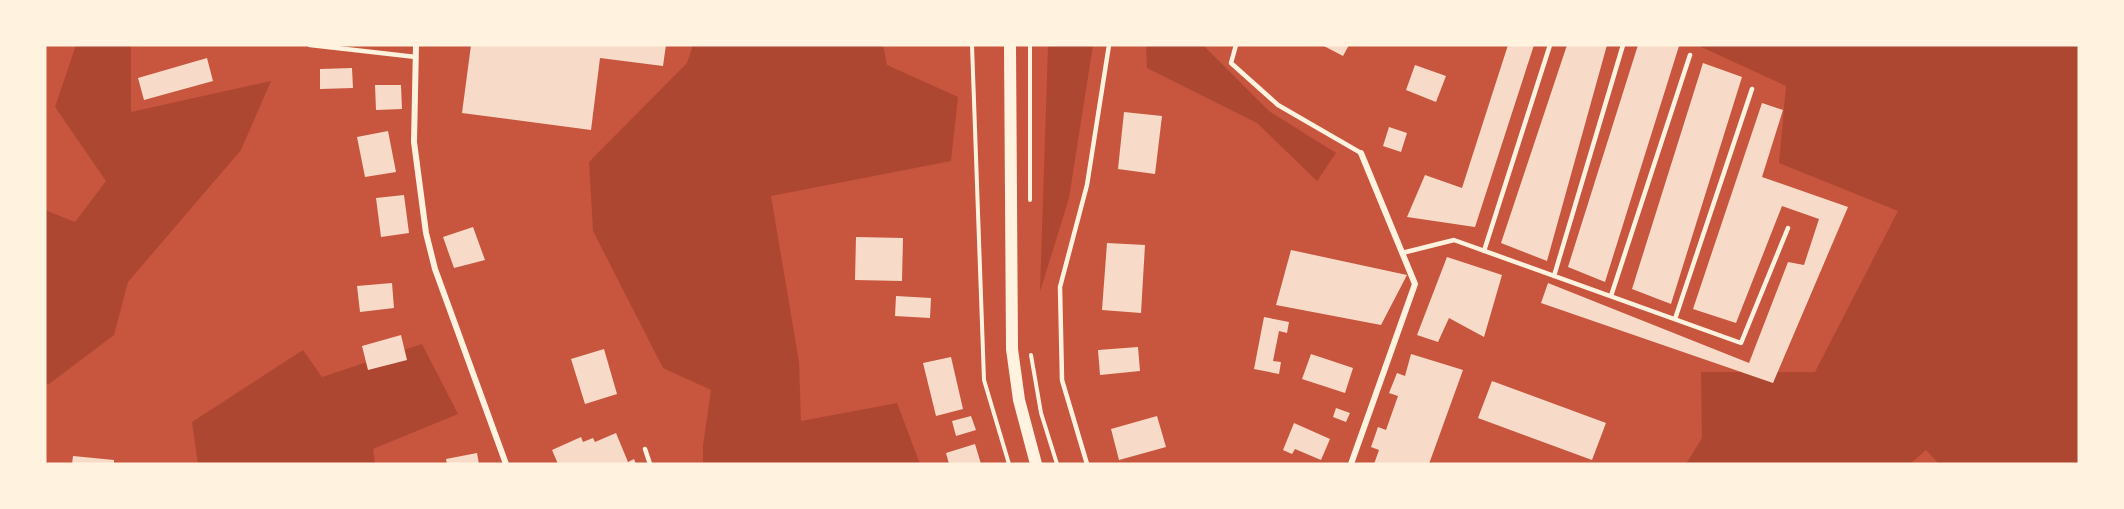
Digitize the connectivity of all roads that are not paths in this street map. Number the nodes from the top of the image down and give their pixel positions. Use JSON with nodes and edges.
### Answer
{"nodes":[{"id":1,"x":310,"y":45,"type":"edge"},
{"id":2,"x":417,"y":45,"type":"edge"},
{"id":3,"x":1010,"y":45,"type":"edge"},
{"id":4,"x":1109,"y":45,"type":"edge"},
{"id":5,"x":1236,"y":45,"type":"edge"},
{"id":6,"x":1550,"y":45,"type":"edge"},
{"id":7,"x":1623,"y":45,"type":"edge"},
{"id":8,"x":1690,"y":55,"type":"dead end"},
{"id":9,"x":416,"y":57,"type":"junction"},
{"id":10,"x":1752,"y":89,"type":"dead end"},
{"id":11,"x":1361,"y":153,"type":"joint"},
{"id":12,"x":1788,"y":228,"type":"dead end"},
{"id":13,"x":1484,"y":251,"type":"junction"},
{"id":14,"x":1402,"y":253,"type":"junction"},
{"id":15,"x":1554,"y":276,"type":"junction"},
{"id":16,"x":1611,"y":296,"type":"junction"},
{"id":17,"x":1675,"y":319,"type":"junction"},
{"id":18,"x":645,"y":449,"type":"dead end"},
{"id":19,"x":506,"y":464,"type":"edge"},
{"id":20,"x":650,"y":464,"type":"edge"},
{"id":21,"x":1036,"y":464,"type":"edge"},
{"id":22,"x":1087,"y":464,"type":"edge"},
{"id":23,"x":1351,"y":464,"type":"edge"}],
"edges":[{"from":1,"to":9,"type":"lane"},
{"from":2,"to":9,"type":"street"},
{"from":3,"to":21,"type":"main road"},
{"from":4,"to":22,"type":"lane"},
{"from":5,"to":11,"type":"lane"},
{"from":6,"to":13,"type":"lane"},
{"from":7,"to":15,"type":"lane"},
{"from":8,"to":16,"type":"lane"},
{"from":9,"to":19,"type":"street"},
{"from":10,"to":17,"type":"lane"},
{"from":11,"to":14,"type":"street"},
{"from":12,"to":17,"type":"lane"},
{"from":13,"to":14,"type":"lane"},
{"from":13,"to":15,"type":"lane"},
{"from":14,"to":23,"type":"street"},
{"from":15,"to":16,"type":"lane"},
{"from":16,"to":17,"type":"lane"},
{"from":18,"to":20,"type":"lane"}]}
